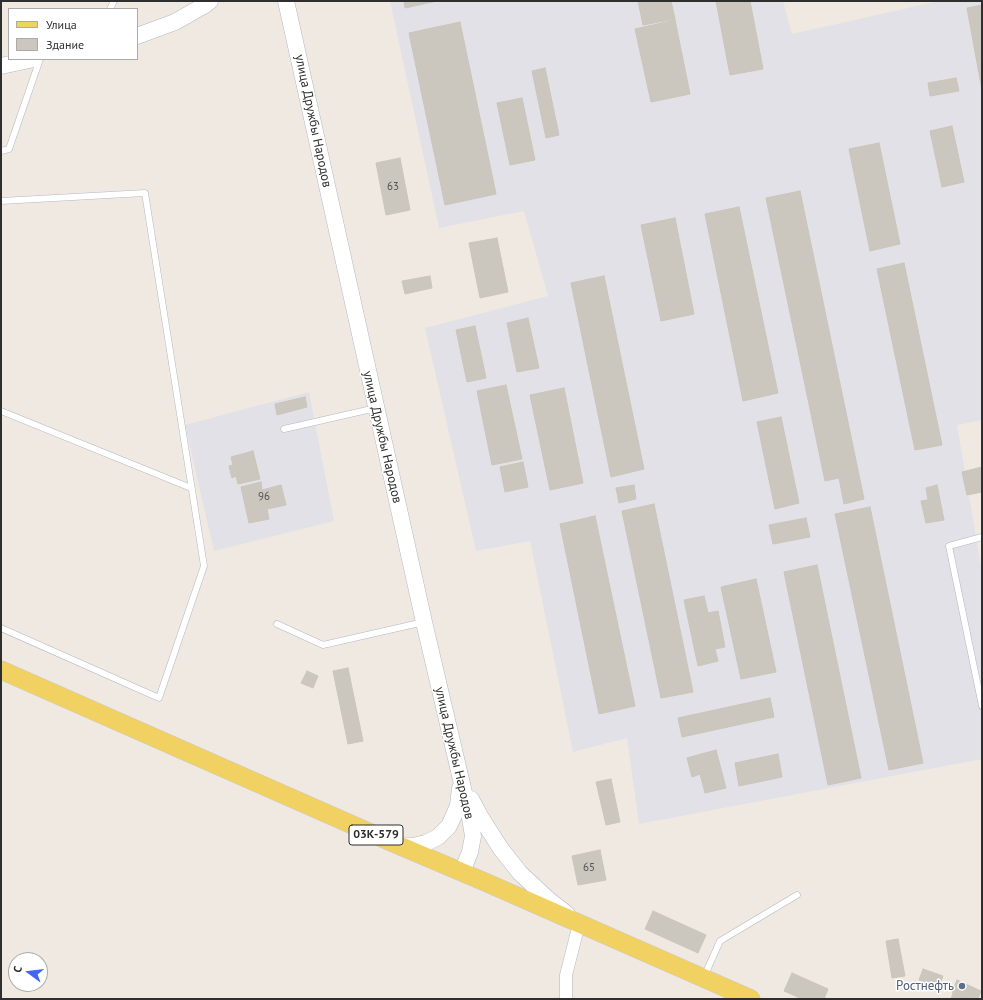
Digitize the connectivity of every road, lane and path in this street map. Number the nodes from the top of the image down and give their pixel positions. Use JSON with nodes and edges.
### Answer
{"nodes":[{"id":1,"x":210,"y":1,"type":"edge"},
{"id":2,"x":286,"y":1,"type":"edge"},
{"id":3,"x":138,"y":36,"type":"edge"},
{"id":4,"x":29,"y":60,"type":"edge"},
{"id":5,"x":40,"y":60,"type":"edge"},
{"id":6,"x":1,"y":66,"type":"edge"},
{"id":7,"x":1,"y":151,"type":"edge"},
{"id":8,"x":1,"y":201,"type":"edge"},
{"id":9,"x":376,"y":408,"type":"junction"},
{"id":10,"x":1,"y":410,"type":"edge"},
{"id":11,"x":284,"y":429,"type":"dead end"},
{"id":12,"x":191,"y":488,"type":"junction"},
{"id":13,"x":982,"y":537,"type":"edge"},
{"id":14,"x":424,"y":622,"type":"junction"},
{"id":15,"x":277,"y":624,"type":"dead end"},
{"id":16,"x":1,"y":628,"type":"edge"},
{"id":17,"x":1,"y":670,"type":"edge"},
{"id":18,"x":982,"y":706,"type":"edge"},
{"id":19,"x":460,"y":778,"type":"junction"},
{"id":20,"x":398,"y":845,"type":"junction"},
{"id":21,"x":462,"y":872,"type":"junction"},
{"id":22,"x":797,"y":895,"type":"dead end"},
{"id":23,"x":579,"y":924,"type":"junction"},
{"id":24,"x":704,"y":978,"type":"junction"},
{"id":25,"x":566,"y":999,"type":"edge"},
{"id":26,"x":752,"y":999,"type":"edge"}],
"edges":[{"from":1,"to":3,"type":"street"},
{"from":2,"to":9,"type":"street","name":"улица Дружбы Народов"},
{"from":4,"to":6,"type":"street"},
{"from":5,"to":7,"type":"lane"},
{"from":8,"to":12,"type":"lane"},
{"from":9,"to":11,"type":"lane"},
{"from":9,"to":14,"type":"street","name":"улица Дружбы Народов"},
{"from":10,"to":12,"type":"lane"},
{"from":12,"to":16,"type":"lane"},
{"from":13,"to":18,"type":"lane"},
{"from":14,"to":15,"type":"lane"},
{"from":14,"to":19,"type":"street","name":"улица Дружбы Народов"},
{"from":17,"to":20,"type":"main road","number":"03К-579"},
{"from":19,"to":20,"type":"street"},
{"from":19,"to":21,"type":"street","name":"улица Дружбы Народов"},
{"from":19,"to":23,"type":"street"},
{"from":20,"to":21,"type":"main road","number":"03К-579"},
{"from":21,"to":23,"type":"main road","number":"03К-579"},
{"from":22,"to":24,"type":"lane"},
{"from":23,"to":24,"type":"main road","number":"03К-579"},
{"from":23,"to":25,"type":"street"},
{"from":24,"to":26,"type":"main road","number":"03К-579"}]}
